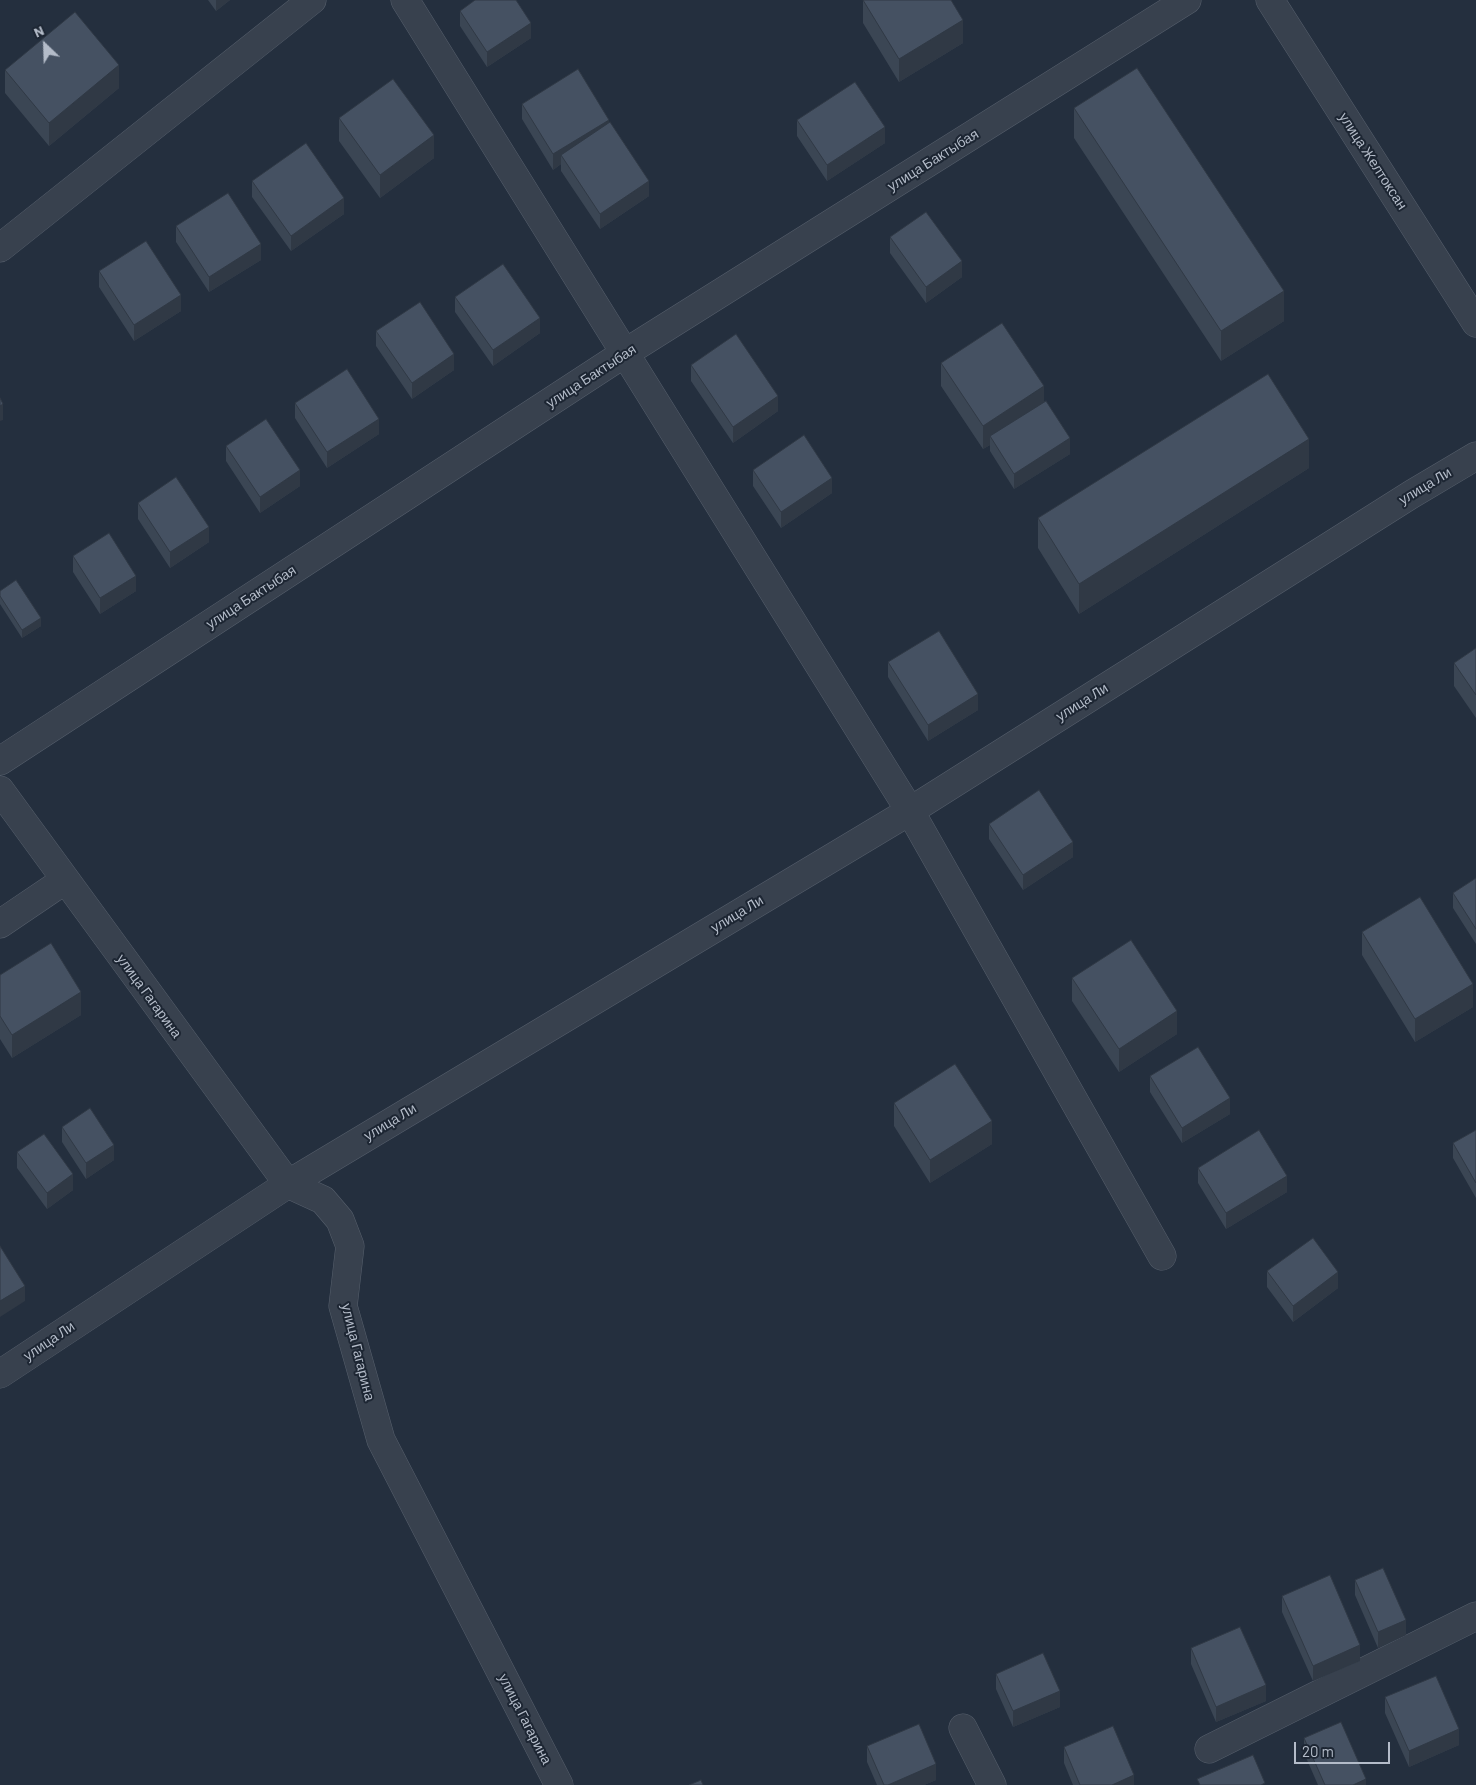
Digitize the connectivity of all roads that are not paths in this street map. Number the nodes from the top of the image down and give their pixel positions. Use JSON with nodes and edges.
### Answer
{"nodes":[{"id":1,"x":312,"y":0,"type":"edge"},
{"id":2,"x":405,"y":0,"type":"edge"},
{"id":3,"x":1187,"y":0,"type":"edge"},
{"id":4,"x":1270,"y":0,"type":"edge"},
{"id":5,"x":0,"y":248,"type":"edge"},
{"id":6,"x":1476,"y":323,"type":"edge"},
{"id":7,"x":625,"y":353,"type":"junction"},
{"id":8,"x":1476,"y":456,"type":"edge"},
{"id":9,"x":0,"y":761,"type":"edge"},
{"id":10,"x":0,"y":790,"type":"edge"},
{"id":11,"x":910,"y":811,"type":"junction"},
{"id":12,"x":65,"y":880,"type":"junction"},
{"id":13,"x":0,"y":924,"type":"edge"},
{"id":14,"x":288,"y":1184,"type":"junction"},
{"id":15,"x":1162,"y":1256,"type":"dead end"},
{"id":16,"x":0,"y":1374,"type":"edge"},
{"id":17,"x":1476,"y":1616,"type":"edge"},
{"id":18,"x":963,"y":1728,"type":"dead end"},
{"id":19,"x":1209,"y":1749,"type":"dead end"},
{"id":20,"x":559,"y":1785,"type":"edge"},
{"id":21,"x":992,"y":1785,"type":"edge"}],
"edges":[{"from":1,"to":5,"type":"street"},
{"from":2,"to":7,"type":"street"},
{"from":3,"to":7,"type":"street","name":"улица Бактыбая"},
{"from":4,"to":6,"type":"street","name":"улица Желтоксан"},
{"from":7,"to":9,"type":"street","name":"улица Бактыбая"},
{"from":7,"to":11,"type":"street"},
{"from":8,"to":11,"type":"street","name":"улица Ли"},
{"from":10,"to":12,"type":"street","name":"улица Гагарина"},
{"from":11,"to":14,"type":"street","name":"улица Ли"},
{"from":11,"to":15,"type":"street"},
{"from":12,"to":13,"type":"street"},
{"from":12,"to":14,"type":"street","name":"улица Гагарина"},
{"from":14,"to":16,"type":"street","name":"улица Ли"},
{"from":14,"to":20,"type":"street","name":"улица Гагарина"},
{"from":17,"to":19,"type":"street"},
{"from":18,"to":21,"type":"street"}]}
